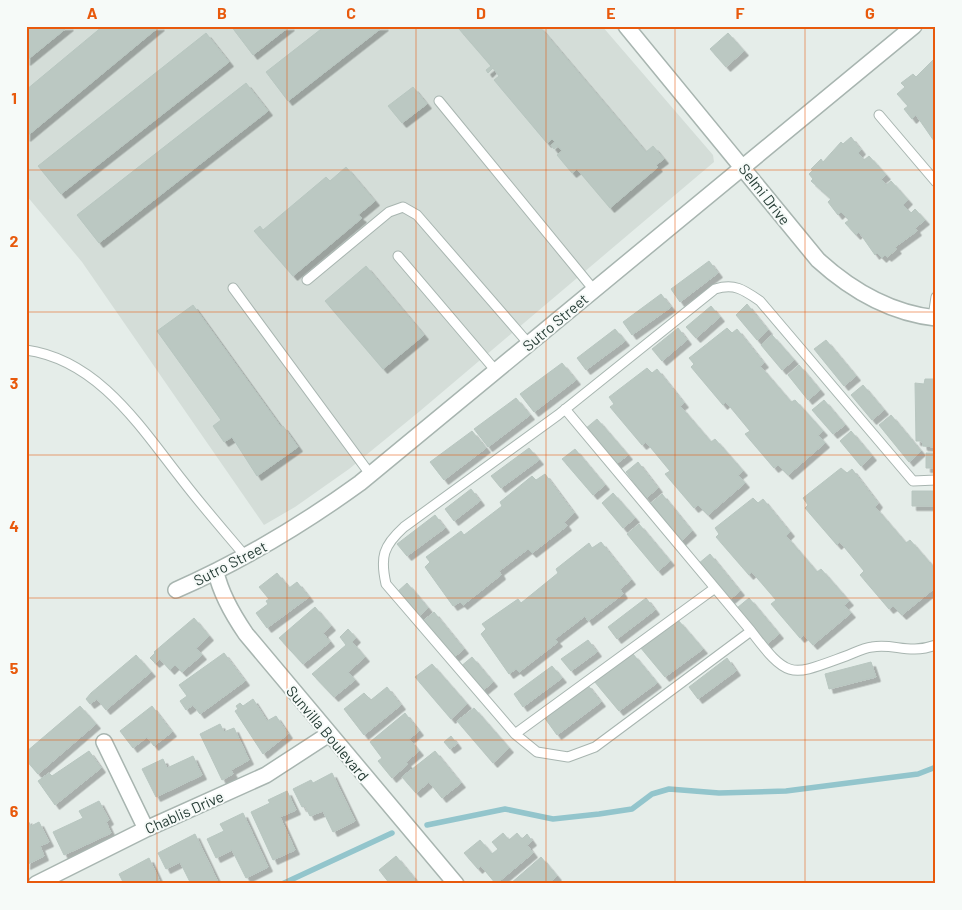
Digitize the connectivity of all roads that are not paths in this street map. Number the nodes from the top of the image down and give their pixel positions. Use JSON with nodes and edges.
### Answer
{"nodes":[{"id":1,"x":626,"y":26,"type":"edge"},
{"id":2,"x":914,"y":26,"type":"edge"},
{"id":3,"x":439,"y":101,"type":"dead end"},
{"id":4,"x":878,"y":116,"type":"dead end"},
{"id":5,"x":743,"y":166,"type":"junction"},
{"id":6,"x":936,"y":182,"type":"edge"},
{"id":7,"x":398,"y":256,"type":"dead end"},
{"id":8,"x":306,"y":280,"type":"dead end"},
{"id":9,"x":234,"y":288,"type":"dead end"},
{"id":10,"x":594,"y":290,"type":"junction"},
{"id":11,"x":936,"y":297,"type":"edge"},
{"id":12,"x":934,"y":317,"type":"edge"},
{"id":13,"x":529,"y":344,"type":"junction"},
{"id":14,"x":26,"y":350,"type":"edge"},
{"id":15,"x":496,"y":371,"type":"junction"},
{"id":16,"x":565,"y":409,"type":"junction"},
{"id":17,"x":370,"y":474,"type":"junction"},
{"id":18,"x":936,"y":480,"type":"edge"},
{"id":19,"x":246,"y":557,"type":"junction"},
{"id":20,"x":216,"y":572,"type":"junction"},
{"id":21,"x":715,"y":588,"type":"junction"},
{"id":22,"x":176,"y":590,"type":"dead end"},
{"id":23,"x":751,"y":631,"type":"junction"},
{"id":24,"x":936,"y":645,"type":"edge"},
{"id":25,"x":329,"y":734,"type":"junction"},
{"id":26,"x":515,"y":734,"type":"junction"},
{"id":27,"x":104,"y":742,"type":"dead end"},
{"id":28,"x":146,"y":829,"type":"junction"},
{"id":29,"x":36,"y":884,"type":"edge"},
{"id":30,"x":456,"y":884,"type":"edge"}],
"edges":[{"from":1,"to":5,"type":"street","name":"Selmi Drive"},
{"from":2,"to":5,"type":"street","name":"Sutro Street"},
{"from":3,"to":10,"type":"lane"},
{"from":4,"to":6,"type":"lane"},
{"from":5,"to":10,"type":"street","name":"Sutro Street"},
{"from":5,"to":12,"type":"street","name":"Selmi Drive"},
{"from":7,"to":15,"type":"lane"},
{"from":8,"to":13,"type":"lane"},
{"from":9,"to":17,"type":"lane"},
{"from":10,"to":13,"type":"street","name":"Sutro Street"},
{"from":11,"to":12,"type":"lane"},
{"from":13,"to":15,"type":"street","name":"Sutro Street"},
{"from":14,"to":19,"type":"lane"},
{"from":15,"to":17,"type":"street","name":"Sutro Street"},
{"from":16,"to":18,"type":"lane"},
{"from":16,"to":21,"type":"lane"},
{"from":16,"to":26,"type":"lane"},
{"from":17,"to":19,"type":"street","name":"Sutro Street"},
{"from":19,"to":20,"type":"street","name":"Sutro Street"},
{"from":20,"to":22,"type":"street","name":"Sutro Street"},
{"from":20,"to":25,"type":"street","name":"Sunvilla Boulevard"},
{"from":21,"to":23,"type":"lane"},
{"from":21,"to":26,"type":"lane"},
{"from":23,"to":24,"type":"lane"},
{"from":23,"to":26,"type":"lane"},
{"from":25,"to":28,"type":"street","name":"Chablis Drive"},
{"from":25,"to":30,"type":"street","name":"Sunvilla Boulevard"},
{"from":27,"to":28,"type":"street"},
{"from":28,"to":29,"type":"street","name":"Chablis Drive"}]}
